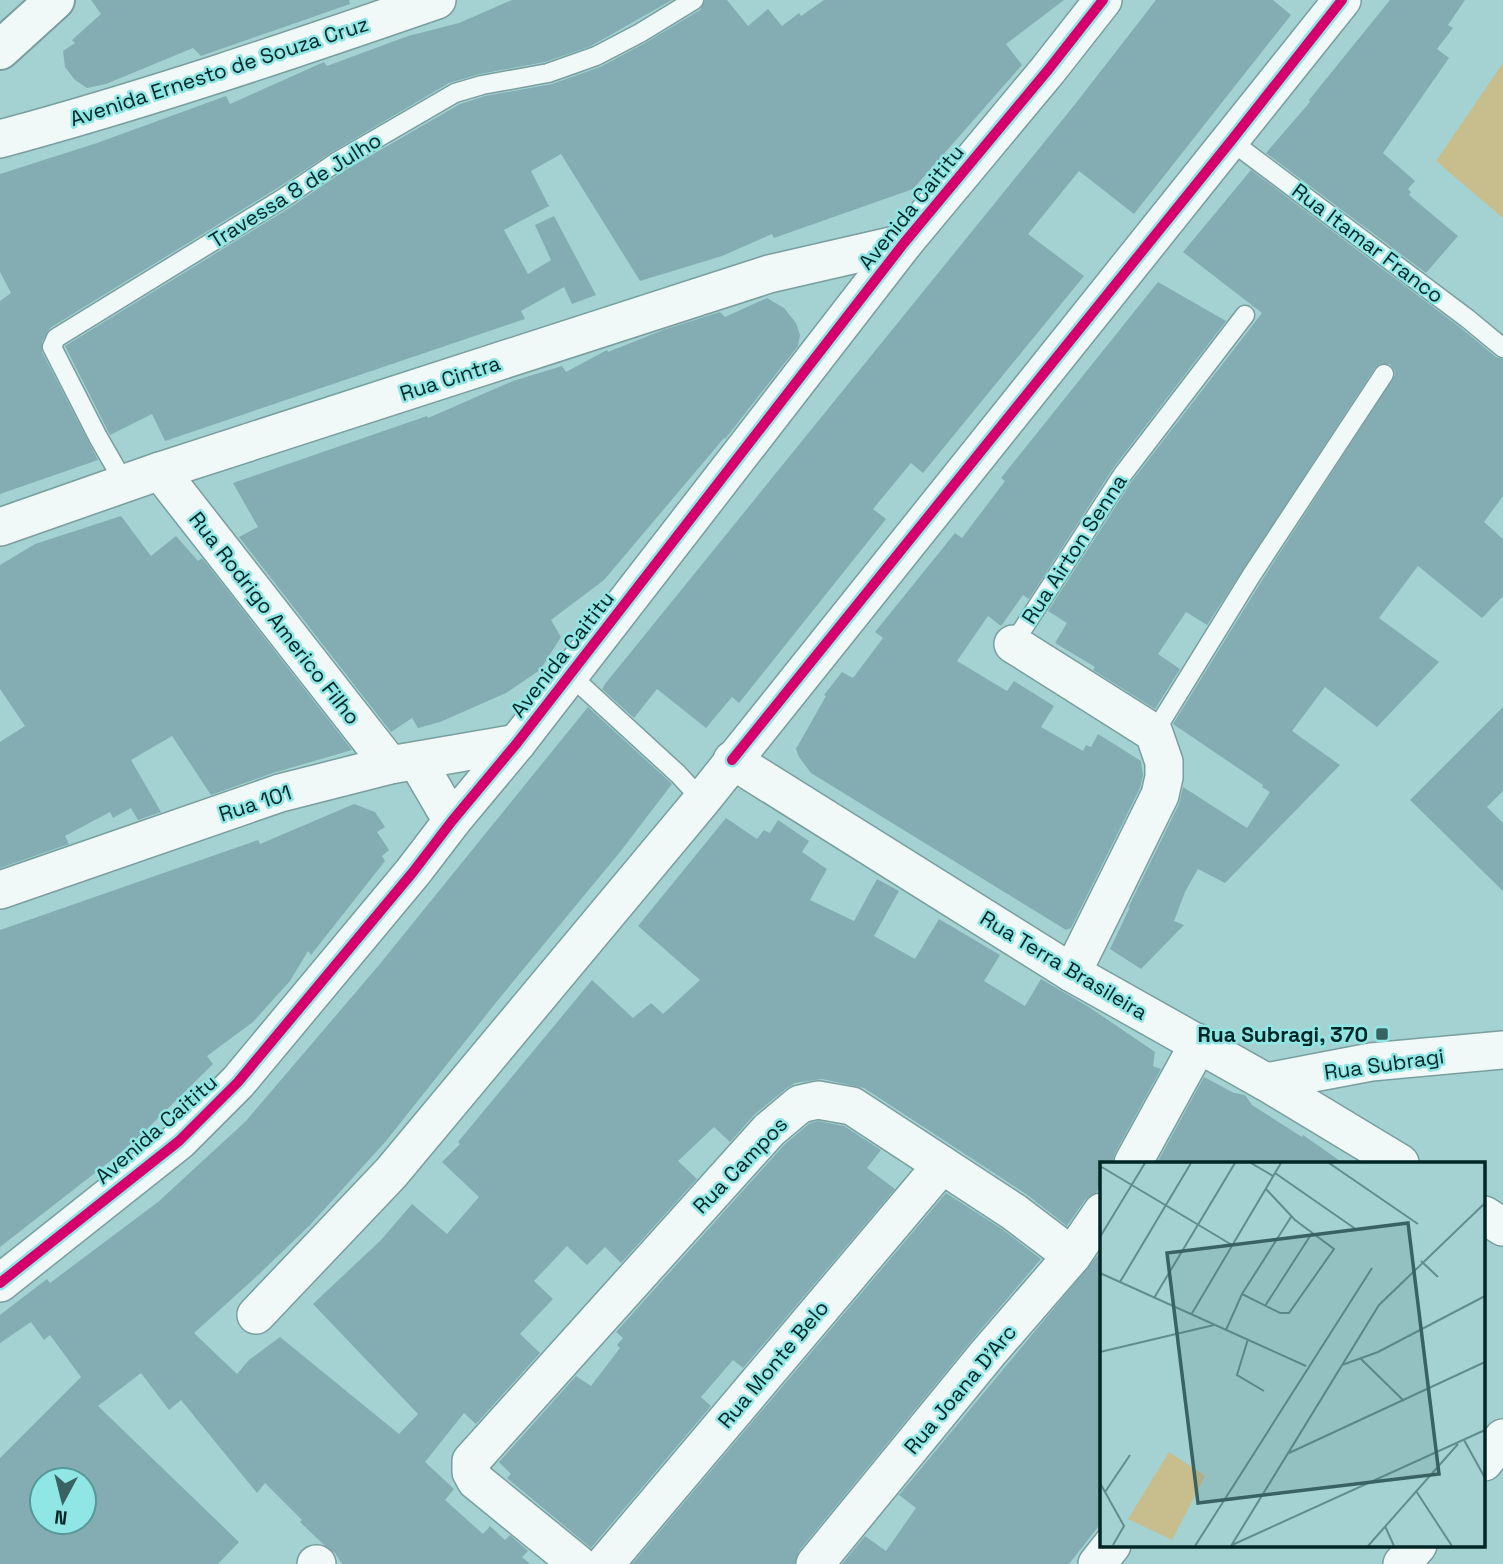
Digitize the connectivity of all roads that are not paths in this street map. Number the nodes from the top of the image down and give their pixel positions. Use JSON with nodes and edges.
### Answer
{"nodes":[{"id":1,"x":55,"y":0,"type":"edge"},
{"id":2,"x":437,"y":0,"type":"edge"},
{"id":3,"x":694,"y":0,"type":"edge"},
{"id":4,"x":1103,"y":0,"type":"edge"},
{"id":5,"x":1342,"y":0,"type":"edge"},
{"id":6,"x":0,"y":50,"type":"edge"},
{"id":7,"x":0,"y":139,"type":"edge"},
{"id":8,"x":1231,"y":141,"type":"junction"},
{"id":9,"x":904,"y":243,"type":"junction"},
{"id":10,"x":1245,"y":315,"type":"dead end"},
{"id":11,"x":1503,"y":348,"type":"edge"},
{"id":12,"x":1384,"y":374,"type":"dead end"},
{"id":13,"x":160,"y":471,"type":"junction"},
{"id":14,"x":125,"y":484,"type":"junction"},
{"id":15,"x":0,"y":527,"type":"edge"},
{"id":16,"x":1013,"y":644,"type":"joint"},
{"id":17,"x":570,"y":675,"type":"junction"},
{"id":18,"x":1154,"y":733,"type":"junction"},
{"id":19,"x":517,"y":743,"type":"junction"},
{"id":20,"x":732,"y":760,"type":"junction"},
{"id":21,"x":403,"y":763,"type":"junction"},
{"id":22,"x":702,"y":800,"type":"junction"},
{"id":23,"x":452,"y":821,"type":"junction"},
{"id":24,"x":0,"y":890,"type":"edge"},
{"id":25,"x":1072,"y":973,"type":"junction"},
{"id":26,"x":1199,"y":1043,"type":"junction"},
{"id":27,"x":1503,"y":1050,"type":"edge"},
{"id":28,"x":1266,"y":1082,"type":"junction"},
{"id":29,"x":1134,"y":1162,"type":"edge"},
{"id":30,"x":1398,"y":1162,"type":"edge"},
{"id":31,"x":942,"y":1165,"type":"junction"},
{"id":32,"x":1100,"y":1215,"type":"edge"},
{"id":33,"x":1486,"y":1216,"type":"edge"},
{"id":34,"x":1503,"y":1227,"type":"edge"},
{"id":35,"x":1072,"y":1256,"type":"junction"},
{"id":36,"x":0,"y":1283,"type":"edge"},
{"id":37,"x":256,"y":1315,"type":"dead end"},
{"id":38,"x":1503,"y":1438,"type":"edge"},
{"id":39,"x":1486,"y":1459,"type":"edge"},
{"id":40,"x":1111,"y":1546,"type":"edge"},
{"id":41,"x":1417,"y":1546,"type":"edge"},
{"id":42,"x":579,"y":1564,"type":"edge"},
{"id":43,"x":604,"y":1564,"type":"edge"},
{"id":44,"x":816,"y":1564,"type":"edge"},
{"id":45,"x":1097,"y":1564,"type":"edge"},
{"id":46,"x":1402,"y":1564,"type":"edge"}],
"edges":[{"from":1,"to":6,"type":"street"},
{"from":2,"to":7,"type":"street","name":"Avenida Ernesto de Souza Cruz"},
{"from":3,"to":14,"type":"lane","name":"Travessa 8 de Julho"},
{"from":4,"to":9,"type":"street","name":"Avenida Caititu"},
{"from":5,"to":8,"type":"street"},
{"from":8,"to":11,"type":"lane","name":"Rua Itamar Franco"},
{"from":8,"to":20,"type":"street"},
{"from":9,"to":13,"type":"street","name":"Rua Cintra"},
{"from":9,"to":17,"type":"street","name":"Avenida Caititu"},
{"from":10,"to":16,"type":"lane","name":"Rua Airton Senna"},
{"from":12,"to":18,"type":"lane"},
{"from":13,"to":14,"type":"street","name":"Rua Cintra"},
{"from":13,"to":21,"type":"street","name":"Rua Rodrigo Americo Filho"},
{"from":14,"to":15,"type":"street","name":"Rua Cintra"},
{"from":16,"to":18,"type":"street","name":"Rua Airton Senna"},
{"from":17,"to":19,"type":"street","name":"Avenida Caititu"},
{"from":17,"to":22,"type":"lane"},
{"from":18,"to":25,"type":"street"},
{"from":19,"to":21,"type":"street","name":"Rua 101"},
{"from":19,"to":23,"type":"street","name":"Avenida Caititu"},
{"from":20,"to":22,"type":"street"},
{"from":20,"to":25,"type":"street","name":"Rua Terra Brasileira"},
{"from":21,"to":23,"type":"street","name":"Rua Rodrigo Americo Filho"},
{"from":21,"to":24,"type":"street","name":"Rua 101"},
{"from":22,"to":37,"type":"street"},
{"from":23,"to":36,"type":"street","name":"Avenida Caititu"},
{"from":25,"to":26,"type":"street","name":"Rua Terra Brasileira"},
{"from":26,"to":28,"type":"street","name":"Rua Terra Brasileira"},
{"from":26,"to":29,"type":"street"},
{"from":27,"to":28,"type":"street","name":"Rua Subragi"},
{"from":28,"to":30,"type":"street","name":"Rua Terra Brasileira"},
{"from":31,"to":35,"type":"street","name":"Rua Campos"},
{"from":31,"to":42,"type":"street","name":"Rua Campos"},
{"from":31,"to":43,"type":"street","name":"Rua Monte Belo"},
{"from":32,"to":35,"type":"street","name":"Rua Joana D'Arc"},
{"from":33,"to":34,"type":"street"},
{"from":35,"to":44,"type":"street","name":"Rua Joana D'Arc"},
{"from":38,"to":39,"type":"street"},
{"from":40,"to":45,"type":"street"},
{"from":41,"to":46,"type":"street"}]}
